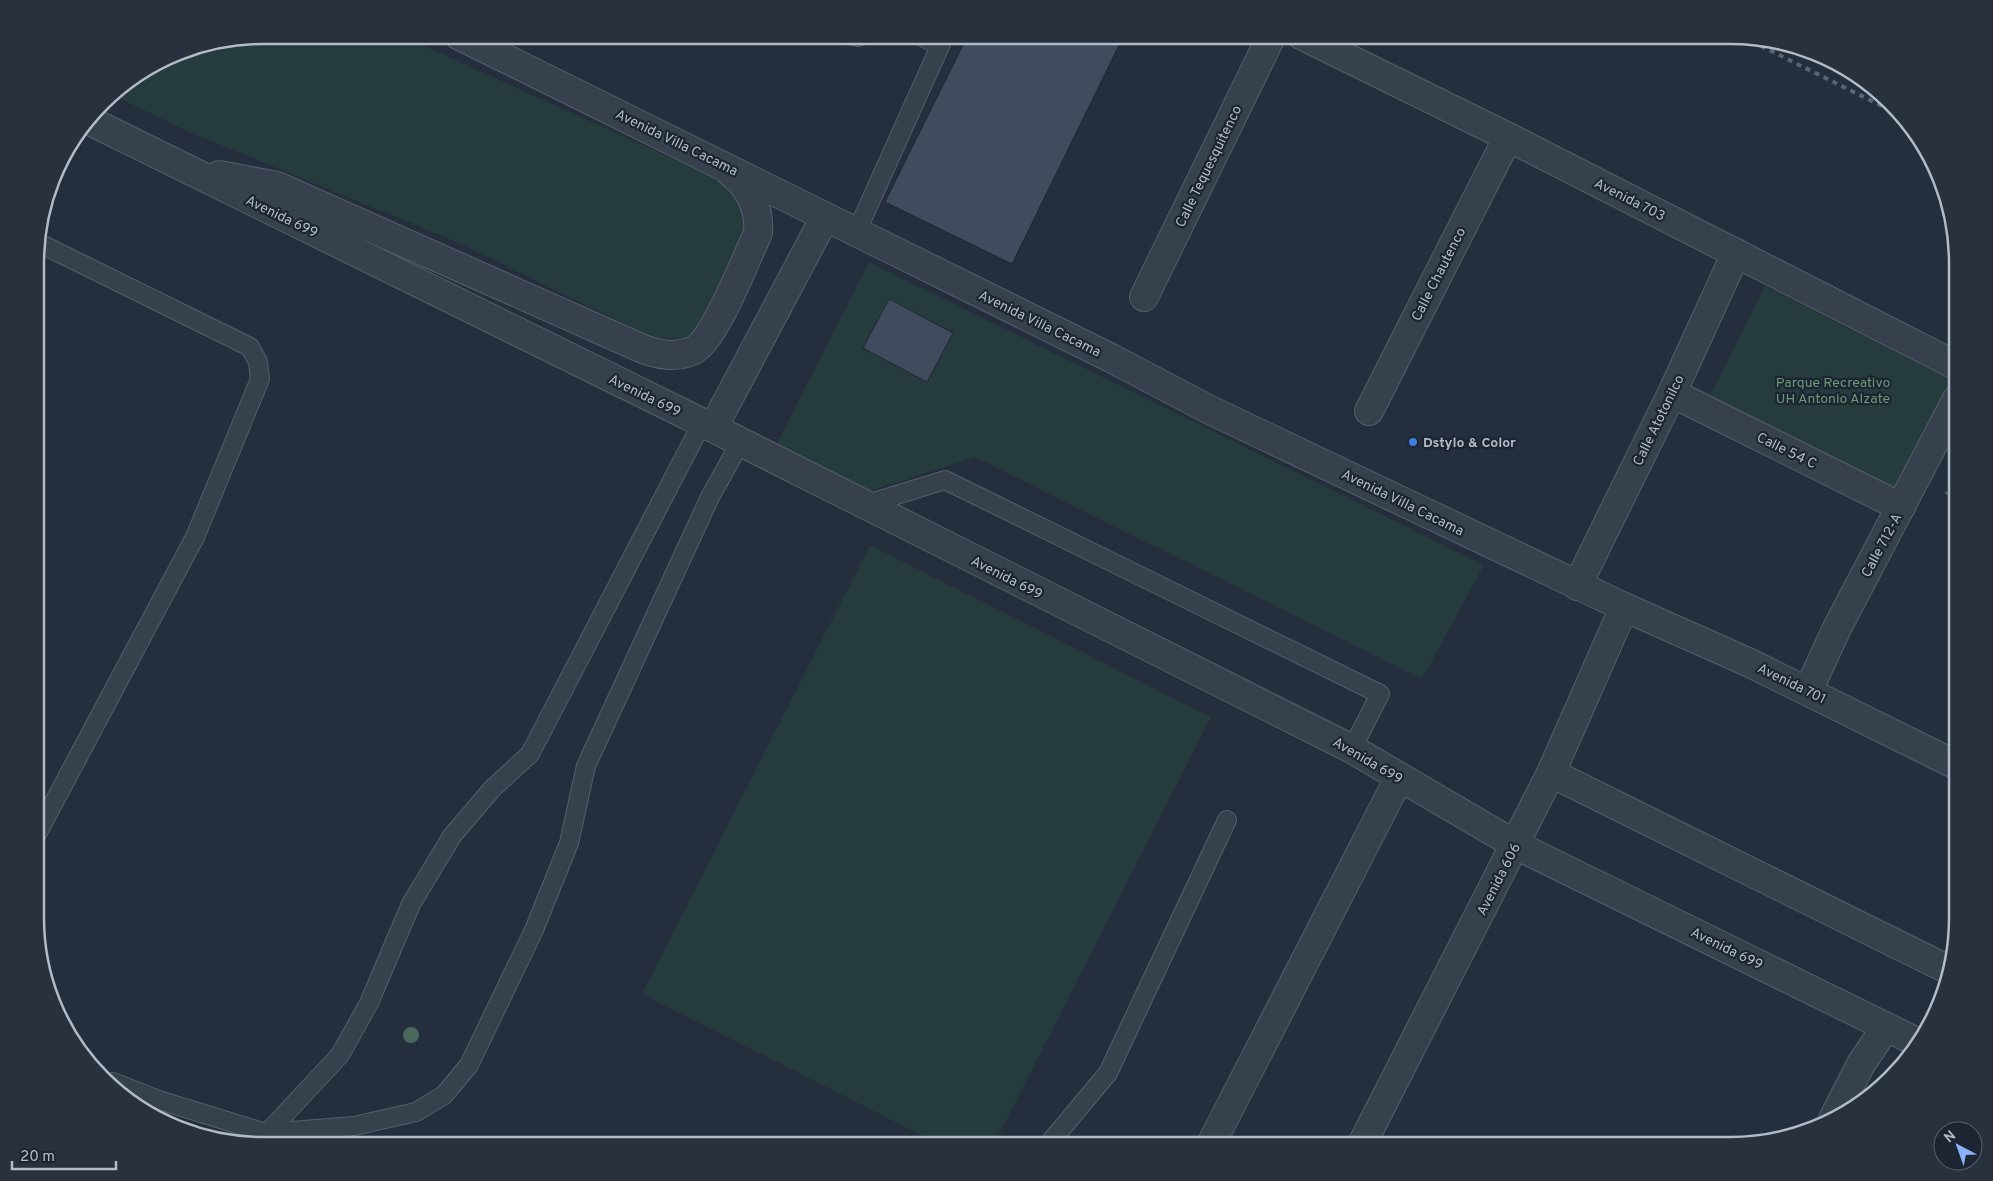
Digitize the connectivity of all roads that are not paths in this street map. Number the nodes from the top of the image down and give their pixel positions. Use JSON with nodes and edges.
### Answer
{"nodes":[{"id":1,"x":476,"y":44,"type":"edge"},
{"id":2,"x":942,"y":44,"type":"edge"},
{"id":3,"x":1268,"y":44,"type":"edge"},
{"id":4,"x":1319,"y":44,"type":"edge"},
{"id":5,"x":94,"y":123,"type":"edge"},
{"id":6,"x":1508,"y":137,"type":"junction"},
{"id":7,"x":712,"y":159,"type":"junction"},
{"id":8,"x":183,"y":168,"type":"junction"},
{"id":9,"x":825,"y":217,"type":"junction"},
{"id":10,"x":856,"y":232,"type":"junction"},
{"id":11,"x":44,"y":246,"type":"edge"},
{"id":12,"x":1736,"y":253,"type":"junction"},
{"id":13,"x":1144,"y":297,"type":"dead end"},
{"id":14,"x":1949,"y":361,"type":"edge"},
{"id":15,"x":1672,"y":393,"type":"junction"},
{"id":16,"x":1369,"y":411,"type":"dead end"},
{"id":17,"x":1949,"y":416,"type":"edge"},
{"id":18,"x":707,"y":425,"type":"junction"},
{"id":19,"x":740,"y":443,"type":"junction"},
{"id":20,"x":864,"y":505,"type":"junction"},
{"id":21,"x":1902,"y":506,"type":"junction"},
{"id":22,"x":1577,"y":586,"type":"junction"},
{"id":23,"x":1624,"y":607,"type":"junction"},
{"id":24,"x":1808,"y":691,"type":"junction"},
{"id":25,"x":1352,"y":750,"type":"junction"},
{"id":26,"x":1949,"y":762,"type":"edge"},
{"id":27,"x":1551,"y":773,"type":"junction"},
{"id":28,"x":1399,"y":778,"type":"junction"},
{"id":29,"x":1227,"y":820,"type":"dead end"},
{"id":30,"x":44,"y":821,"type":"edge"},
{"id":31,"x":1516,"y":845,"type":"junction"},
{"id":32,"x":1944,"y":967,"type":"edge"},
{"id":33,"x":1886,"y":1027,"type":"junction"},
{"id":34,"x":1912,"y":1040,"type":"edge"},
{"id":35,"x":120,"y":1085,"type":"edge"},
{"id":36,"x":140,"y":1099,"type":"edge"},
{"id":37,"x":159,"y":1100,"type":"junction"},
{"id":38,"x":1838,"y":1109,"type":"edge"},
{"id":39,"x":256,"y":1137,"type":"edge"},
{"id":40,"x":263,"y":1137,"type":"edge"},
{"id":41,"x":275,"y":1137,"type":"edge"},
{"id":42,"x":1055,"y":1137,"type":"edge"},
{"id":43,"x":1215,"y":1137,"type":"edge"},
{"id":44,"x":1366,"y":1137,"type":"edge"}],
"edges":[{"from":1,"to":7,"type":"street","name":"Avenida Villa Cacama"},
{"from":2,"to":10,"type":"lane"},
{"from":3,"to":13,"type":"street","name":"Calle Tequesquitenco"},
{"from":4,"to":6,"type":"street","name":"Avenida 703"},
{"from":5,"to":8,"type":"street","name":"Avenida 699"},
{"from":6,"to":12,"type":"street","name":"Avenida 703"},
{"from":6,"to":16,"type":"street","name":"Calle Chautenco"},
{"from":7,"to":8,"type":"street"},
{"from":7,"to":9,"type":"street","name":"Avenida Villa Cacama"},
{"from":8,"to":18,"type":"street","name":"Avenida 699"},
{"from":9,"to":10,"type":"street","name":"Avenida Villa Cacama"},
{"from":9,"to":18,"type":"street"},
{"from":10,"to":22,"type":"street","name":"Avenida Villa Cacama"},
{"from":11,"to":30,"type":"lane"},
{"from":12,"to":14,"type":"street","name":"Avenida 703"},
{"from":12,"to":15,"type":"street","name":"Calle Atotonilco"},
{"from":15,"to":21,"type":"street","name":"Calle 54 C"},
{"from":15,"to":22,"type":"street","name":"Calle Atotonilco"},
{"from":17,"to":21,"type":"street","name":"Calle 712-A"},
{"from":18,"to":19,"type":"street","name":"Avenida 699"},
{"from":18,"to":40,"type":"lane"},
{"from":19,"to":20,"type":"street","name":"Avenida 699"},
{"from":19,"to":41,"type":"lane"},
{"from":20,"to":25,"type":"street","name":"Avenida 699"},
{"from":20,"to":25,"type":"lane"},
{"from":21,"to":24,"type":"street","name":"Calle 712-A"},
{"from":22,"to":23,"type":"street","name":"Avenida Villa Cacama"},
{"from":23,"to":24,"type":"street","name":"Avenida 701"},
{"from":23,"to":27,"type":"street","name":"Avenida 606"},
{"from":24,"to":26,"type":"street","name":"Avenida 701"},
{"from":25,"to":28,"type":"street","name":"Avenida 699"},
{"from":27,"to":31,"type":"street","name":"Avenida 606"},
{"from":27,"to":32,"type":"street"},
{"from":28,"to":31,"type":"street","name":"Avenida 699"},
{"from":28,"to":43,"type":"street"},
{"from":29,"to":42,"type":"lane"},
{"from":31,"to":33,"type":"street","name":"Avenida 699"},
{"from":31,"to":44,"type":"street","name":"Avenida 606"},
{"from":33,"to":34,"type":"street","name":"Avenida 699"},
{"from":33,"to":38,"type":"street"},
{"from":35,"to":37,"type":"lane"},
{"from":36,"to":37,"type":"lane"},
{"from":37,"to":39,"type":"lane"}]}
